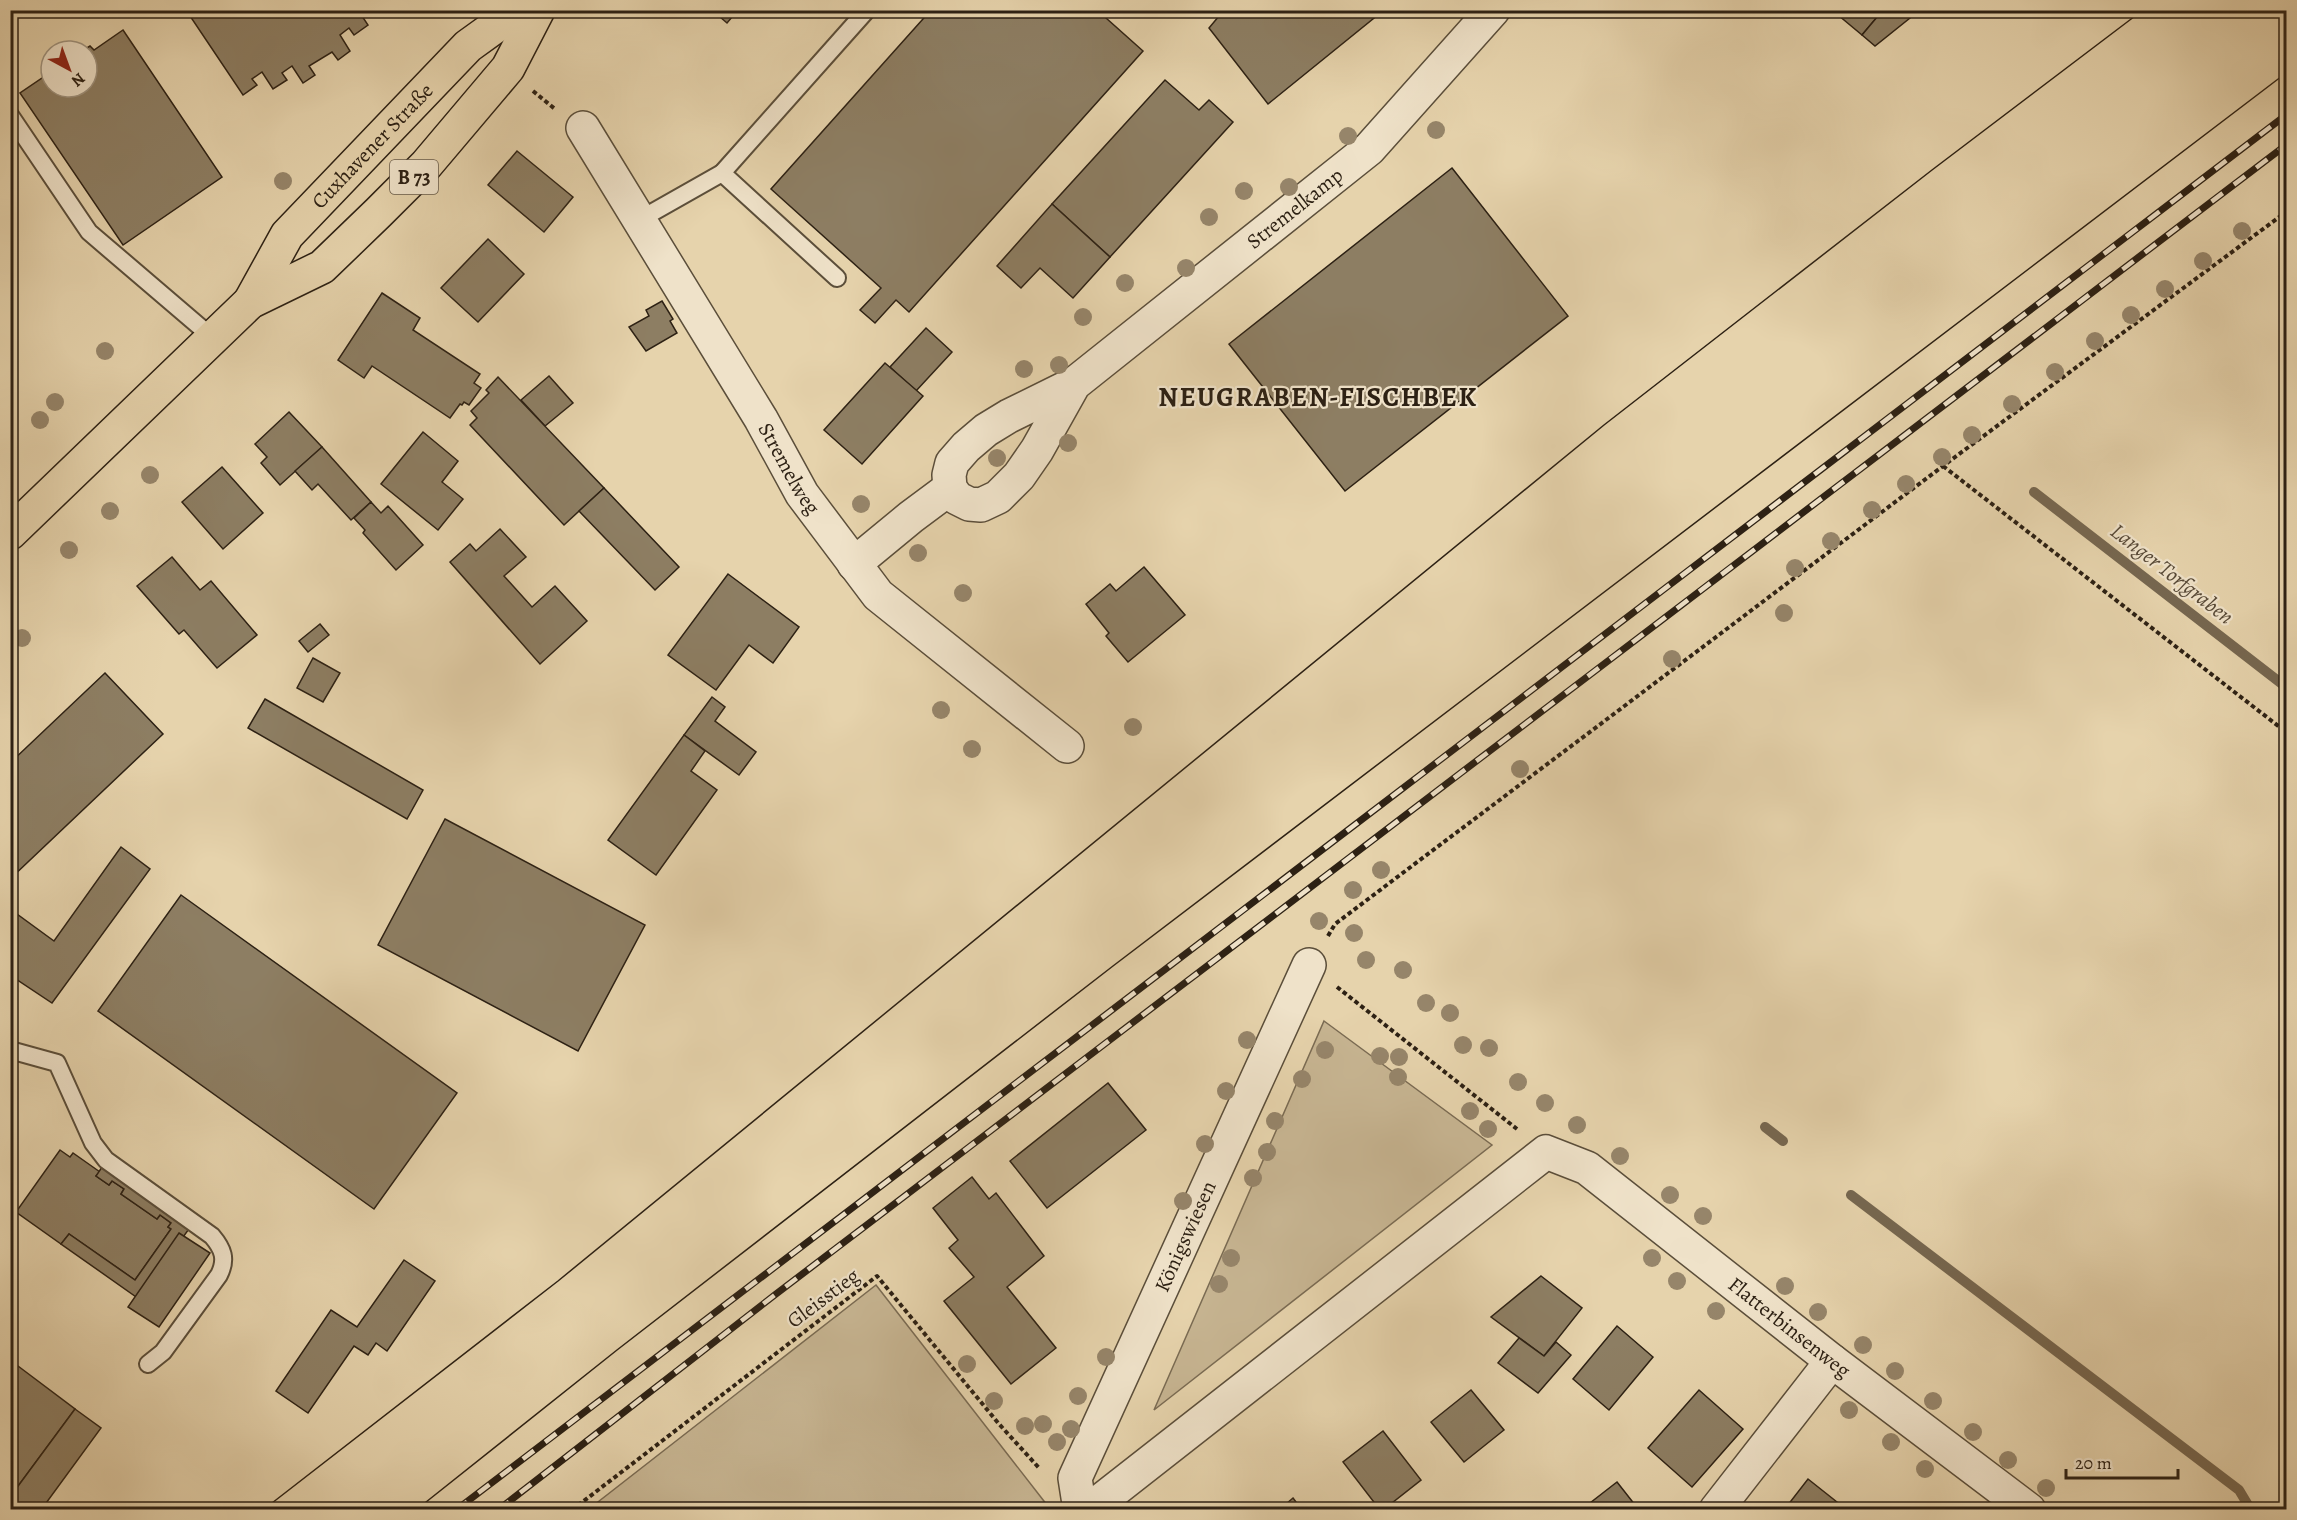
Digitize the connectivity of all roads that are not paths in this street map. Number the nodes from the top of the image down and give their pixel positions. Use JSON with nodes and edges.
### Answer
{"nodes":[{"id":1,"x":518,"y":10,"type":"edge"},
{"id":2,"x":538,"y":10,"type":"edge"},
{"id":3,"x":867,"y":10,"type":"edge"},
{"id":4,"x":1493,"y":10,"type":"edge"},
{"id":5,"x":10,"y":115,"type":"edge"},
{"id":6,"x":583,"y":128,"type":"road end"},
{"id":7,"x":722,"y":173,"type":"junction"},
{"id":8,"x":639,"y":219,"type":"junction"},
{"id":9,"x":837,"y":278,"type":"dead end"},
{"id":10,"x":250,"y":302,"type":"junction"},
{"id":11,"x":213,"y":338,"type":"junction"},
{"id":12,"x":1074,"y":384,"type":"junction"},
{"id":13,"x":950,"y":488,"type":"junction"},
{"id":14,"x":10,"y":533,"type":"edge"},
{"id":15,"x":854,"y":564,"type":"junction"},
{"id":16,"x":1067,"y":746,"type":"dead end"},
{"id":17,"x":1309,"y":965,"type":"road end"},
{"id":18,"x":10,"y":1050,"type":"edge"},
{"id":19,"x":1832,"y":1361,"type":"junction"},
{"id":20,"x":148,"y":1364,"type":"dead end"},
{"id":21,"x":1080,"y":1509,"type":"edge"},
{"id":22,"x":1089,"y":1509,"type":"edge"},
{"id":23,"x":1716,"y":1509,"type":"edge"},
{"id":24,"x":2029,"y":1509,"type":"edge"}],
"edges":[{"from":1,"to":10,"type":"main road","name":"Cuxhavener Straße","number":"B 73"},
{"from":2,"to":10,"type":"main road","name":"Cuxhavener Straße","number":"B 73"},
{"from":3,"to":7,"type":"lane"},
{"from":4,"to":12,"type":"street","name":"Stremelkamp"},
{"from":5,"to":11,"type":"lane"},
{"from":6,"to":8,"type":"street","name":"Stremelweg"},
{"from":7,"to":8,"type":"lane"},
{"from":7,"to":9,"type":"lane"},
{"from":8,"to":15,"type":"street","name":"Stremelweg"},
{"from":10,"to":11,"type":"main road","name":"Cuxhavener Straße","number":"B 73"},
{"from":11,"to":14,"type":"main road","name":"Cuxhavener Straße","number":"B 73"},
{"from":12,"to":13,"type":"street","name":"Stremelkamp"},
{"from":12,"to":13,"type":"street","name":"Stremelkamp"},
{"from":13,"to":15,"type":"street"},
{"from":15,"to":16,"type":"street","name":"Stremelweg"},
{"from":17,"to":21,"type":"street","name":"Königswiesen"},
{"from":18,"to":20,"type":"lane"},
{"from":19,"to":22,"type":"street","name":"Flatterbinsenweg"},
{"from":19,"to":23,"type":"street"},
{"from":19,"to":24,"type":"street","name":"Flatterbinsenweg"}]}
